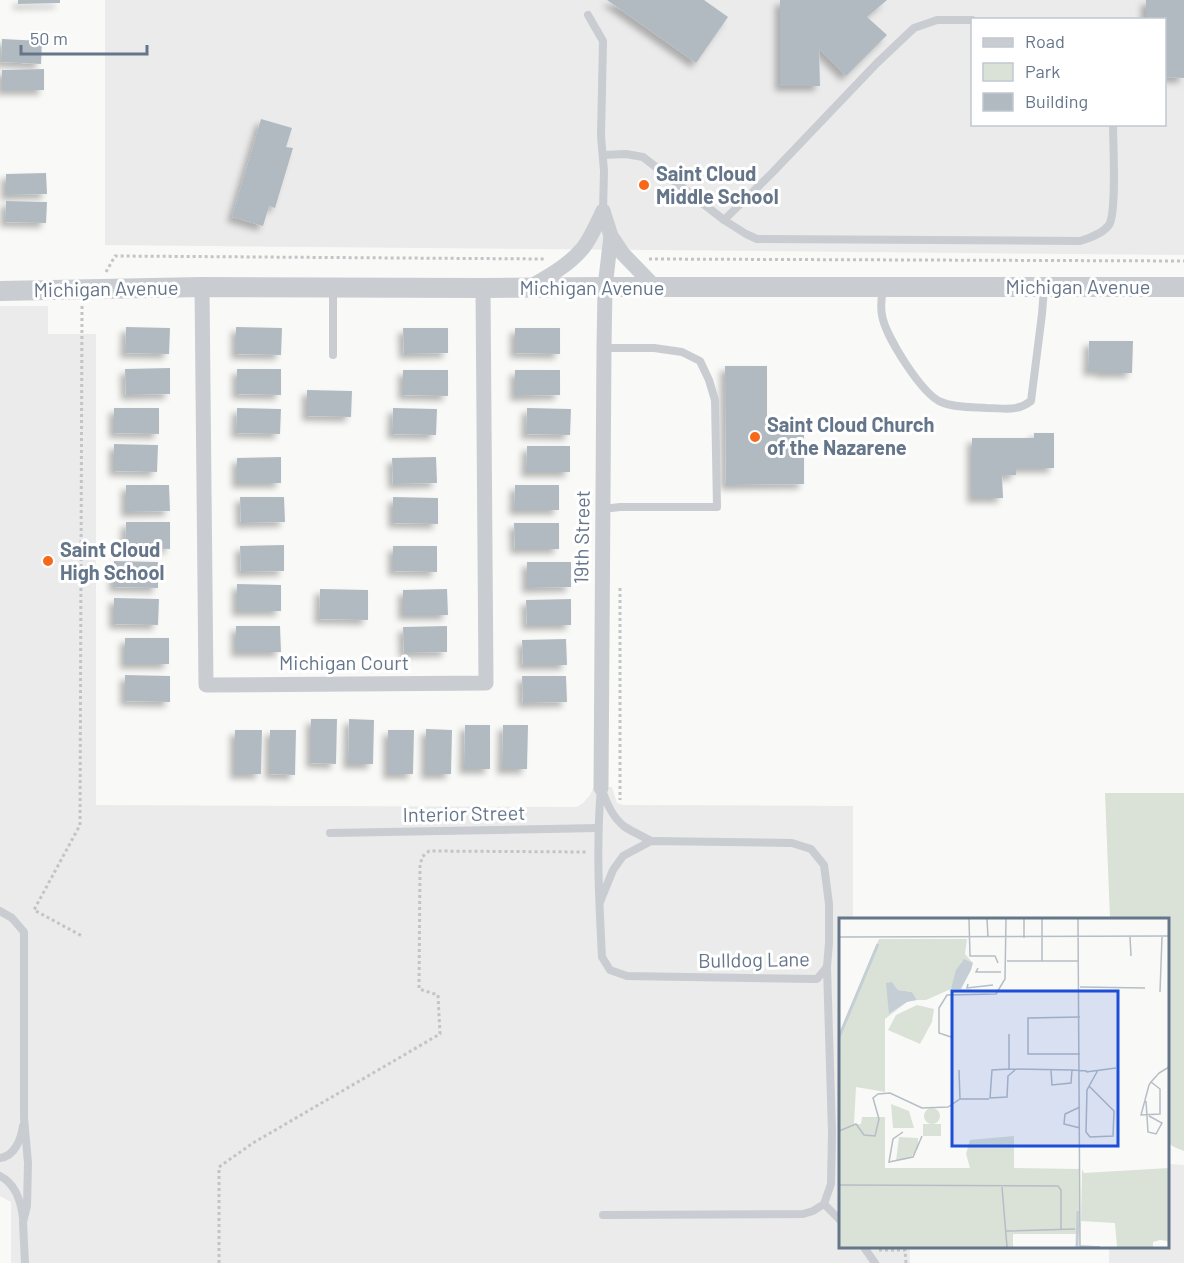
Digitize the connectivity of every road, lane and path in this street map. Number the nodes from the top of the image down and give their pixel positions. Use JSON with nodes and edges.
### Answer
{"nodes":[{"id":1,"x":588,"y":15,"type":"dead end"},
{"id":2,"x":971,"y":20,"type":"edge"},
{"id":3,"x":1113,"y":126,"type":"edge"},
{"id":4,"x":603,"y":155,"type":"junction"},
{"id":5,"x":603,"y":211,"type":"junction"},
{"id":6,"x":724,"y":220,"type":"junction"},
{"id":7,"x":611,"y":236,"type":"junction"},
{"id":8,"x":202,"y":287,"type":"junction"},
{"id":9,"x":605,"y":287,"type":"junction"},
{"id":10,"x":655,"y":287,"type":"junction"},
{"id":11,"x":883,"y":287,"type":"junction"},
{"id":12,"x":1044,"y":287,"type":"junction"},
{"id":13,"x":1184,"y":287,"type":"edge"},
{"id":14,"x":333,"y":288,"type":"junction"},
{"id":15,"x":483,"y":288,"type":"junction"},
{"id":16,"x":529,"y":288,"type":"junction"},
{"id":17,"x":0,"y":291,"type":"edge"},
{"id":18,"x":82,"y":298,"type":"dead end"},
{"id":19,"x":604,"y":348,"type":"junction"},
{"id":20,"x":333,"y":355,"type":"dead end"},
{"id":21,"x":603,"y":508,"type":"junction"},
{"id":22,"x":620,"y":577,"type":"dead end"},
{"id":23,"x":601,"y":788,"type":"junction"},
{"id":24,"x":617,"y":820,"type":"junction"},
{"id":25,"x":598,"y":828,"type":"junction"},
{"id":26,"x":330,"y":833,"type":"dead end"},
{"id":27,"x":651,"y":841,"type":"junction"},
{"id":28,"x":598,"y":852,"type":"junction"},
{"id":29,"x":600,"y":902,"type":"junction"},
{"id":30,"x":0,"y":912,"type":"edge"},
{"id":31,"x":82,"y":936,"type":"dead end"},
{"id":32,"x":826,"y":967,"type":"junction"},
{"id":33,"x":24,"y":1118,"type":"junction"},
{"id":34,"x":0,"y":1158,"type":"edge"},
{"id":35,"x":0,"y":1176,"type":"edge"},
{"id":36,"x":824,"y":1204,"type":"junction"},
{"id":37,"x":603,"y":1215,"type":"dead end"},
{"id":38,"x":839,"y":1219,"type":"edge"},
{"id":39,"x":23,"y":1222,"type":"junction"},
{"id":40,"x":865,"y":1248,"type":"edge"},
{"id":41,"x":901,"y":1248,"type":"edge"},
{"id":42,"x":25,"y":1263,"type":"edge"},
{"id":43,"x":219,"y":1263,"type":"edge"},
{"id":44,"x":875,"y":1263,"type":"edge"},
{"id":45,"x":906,"y":1263,"type":"edge"}],
"edges":[{"from":1,"to":4,"type":"lane"},
{"from":2,"to":6,"type":"lane"},
{"from":3,"to":6,"type":"lane"},
{"from":4,"to":5,"type":"lane"},
{"from":4,"to":6,"type":"lane"},
{"from":5,"to":7,"type":"street"},
{"from":5,"to":16,"type":"street"},
{"from":7,"to":9,"type":"street","name":"19th Street"},
{"from":7,"to":10,"type":"street"},
{"from":8,"to":14,"type":"street","name":"Michigan Avenue"},
{"from":8,"to":15,"type":"street","name":"Michigan Court"},
{"from":8,"to":17,"type":"street","name":"Michigan Avenue"},
{"from":9,"to":10,"type":"street","name":"Michigan Avenue"},
{"from":9,"to":16,"type":"street","name":"Michigan Avenue"},
{"from":9,"to":19,"type":"street","name":"19th Street"},
{"from":10,"to":11,"type":"street","name":"Michigan Avenue"},
{"from":11,"to":12,"type":"street","name":"Michigan Avenue"},
{"from":11,"to":12,"type":"lane"},
{"from":12,"to":13,"type":"street","name":"Michigan Avenue"},
{"from":14,"to":15,"type":"street","name":"Michigan Avenue"},
{"from":14,"to":20,"type":"lane"},
{"from":15,"to":16,"type":"street","name":"Michigan Avenue"},
{"from":18,"to":31,"type":"path"},
{"from":19,"to":21,"type":"street","name":"19th Street"},
{"from":19,"to":21,"type":"lane"},
{"from":21,"to":23,"type":"street","name":"19th Street"},
{"from":22,"to":24,"type":"path"},
{"from":23,"to":24,"type":"lane"},
{"from":23,"to":25,"type":"lane","name":"Bulldog Lane"},
{"from":24,"to":27,"type":"lane","name":"Bulldog Lane"},
{"from":25,"to":26,"type":"lane","name":"Interior Street"},
{"from":25,"to":28,"type":"lane","name":"Bulldog Lane"},
{"from":27,"to":29,"type":"lane","name":"Bulldog Lane"},
{"from":27,"to":32,"type":"lane","name":"Bulldog Lane"},
{"from":28,"to":29,"type":"lane","name":"Bulldog Lane"},
{"from":28,"to":43,"type":"path"},
{"from":29,"to":32,"type":"lane","name":"Bulldog Lane"},
{"from":30,"to":33,"type":"lane"},
{"from":32,"to":36,"type":"lane"},
{"from":33,"to":34,"type":"lane"},
{"from":33,"to":39,"type":"lane"},
{"from":35,"to":39,"type":"lane"},
{"from":36,"to":37,"type":"lane"},
{"from":36,"to":38,"type":"lane"},
{"from":39,"to":42,"type":"lane"},
{"from":40,"to":41,"type":"path"},
{"from":40,"to":44,"type":"lane"},
{"from":41,"to":45,"type":"path"}]}
